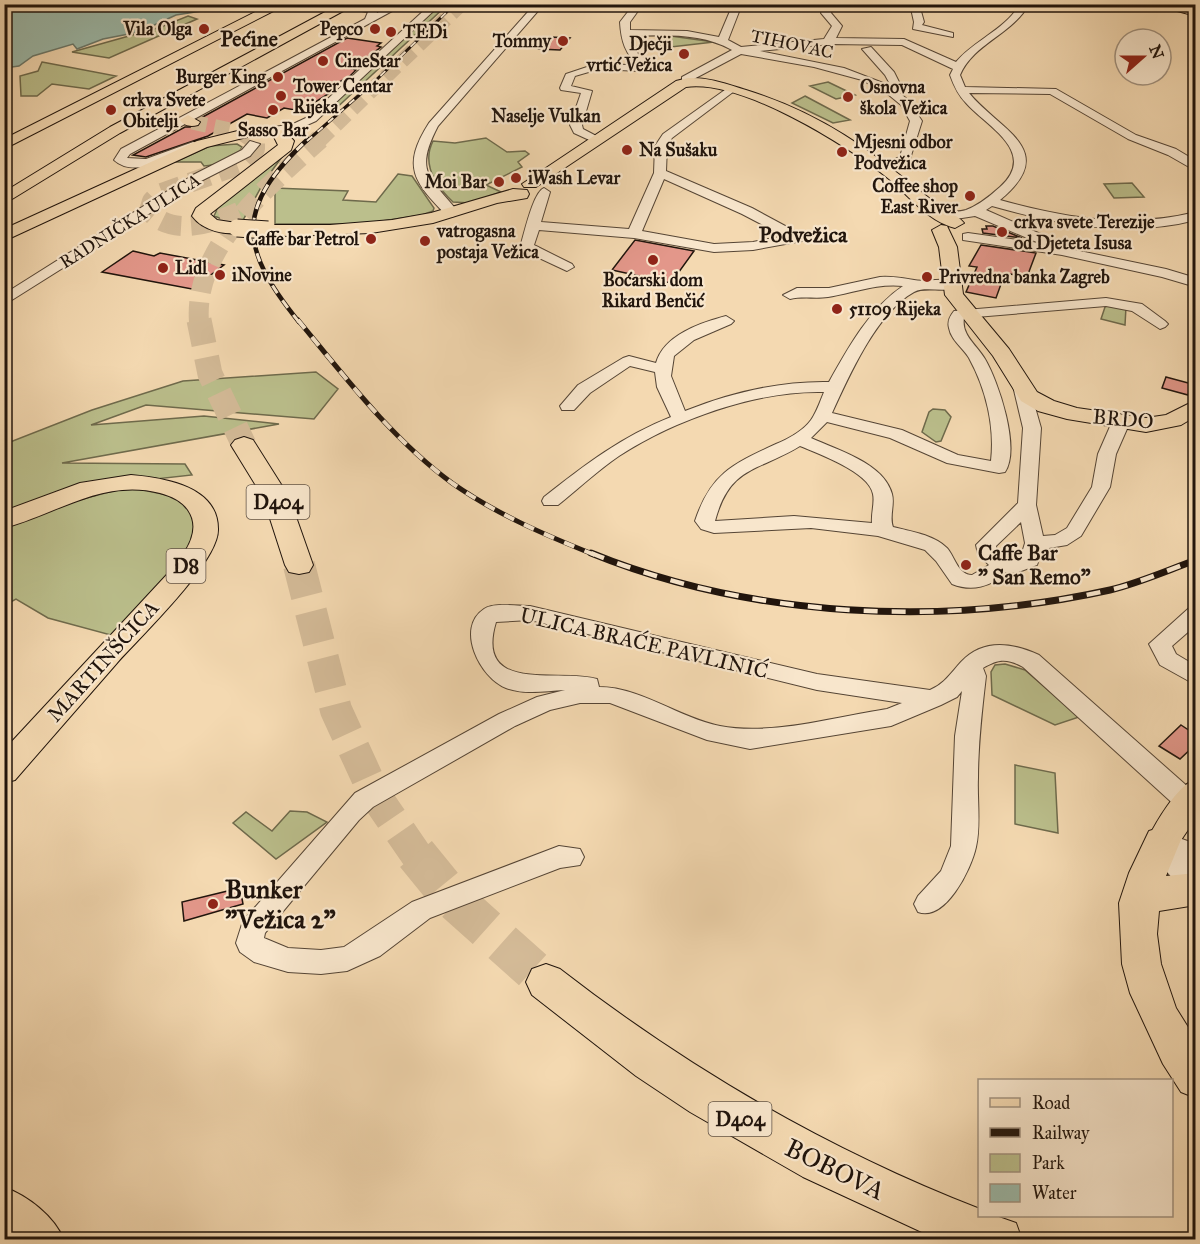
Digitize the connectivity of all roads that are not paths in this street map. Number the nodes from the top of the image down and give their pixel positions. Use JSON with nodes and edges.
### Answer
{"nodes":[{"id":1,"x":281,"y":4,"type":"edge"},
{"id":2,"x":401,"y":4,"type":"edge"},
{"id":3,"x":437,"y":4,"type":"edge"},
{"id":4,"x":540,"y":4,"type":"edge"},
{"id":5,"x":639,"y":4,"type":"edge"},
{"id":6,"x":738,"y":4,"type":"edge"},
{"id":7,"x":828,"y":4,"type":"edge"},
{"id":8,"x":914,"y":4,"type":"edge"},
{"id":9,"x":1025,"y":4,"type":"edge"},
{"id":10,"x":1156,"y":4,"type":"edge"},
{"id":11,"x":348,"y":5,"type":"edge"},
{"id":12,"x":1196,"y":12,"type":"edge"},
{"id":13,"x":370,"y":14,"type":"junction"},
{"id":14,"x":626,"y":33,"type":"junction"},
{"id":15,"x":950,"y":35,"type":"dead end"},
{"id":16,"x":722,"y":41,"type":"junction"},
{"id":17,"x":829,"y":41,"type":"junction"},
{"id":18,"x":867,"y":49,"type":"dead end"},
{"id":19,"x":740,"y":50,"type":"junction"},
{"id":20,"x":632,"y":64,"type":"junction"},
{"id":21,"x":957,"y":67,"type":"junction"},
{"id":22,"x":675,"y":76,"type":"junction"},
{"id":23,"x":729,"y":90,"type":"junction"},
{"id":24,"x":961,"y":90,"type":"junction"},
{"id":25,"x":894,"y":93,"type":"junction"},
{"id":26,"x":279,"y":138,"type":"junction"},
{"id":27,"x":598,"y":140,"type":"junction"},
{"id":28,"x":255,"y":141,"type":"junction"},
{"id":29,"x":4,"y":145,"type":"edge"},
{"id":30,"x":200,"y":146,"type":"junction"},
{"id":31,"x":882,"y":167,"type":"junction"},
{"id":32,"x":1196,"y":167,"type":"edge"},
{"id":33,"x":660,"y":173,"type":"junction"},
{"id":34,"x":531,"y":190,"type":"junction"},
{"id":35,"x":4,"y":199,"type":"edge"},
{"id":36,"x":989,"y":201,"type":"junction"},
{"id":37,"x":976,"y":211,"type":"junction"},
{"id":38,"x":452,"y":213,"type":"junction"},
{"id":39,"x":1196,"y":216,"type":"edge"},
{"id":40,"x":532,"y":225,"type":"junction"},
{"id":41,"x":949,"y":227,"type":"junction"},
{"id":42,"x":634,"y":234,"type":"junction"},
{"id":43,"x":4,"y":236,"type":"edge"},
{"id":44,"x":1062,"y":251,"type":"junction"},
{"id":45,"x":567,"y":267,"type":"dead end"},
{"id":46,"x":1196,"y":283,"type":"edge"},
{"id":47,"x":950,"y":285,"type":"junction"},
{"id":48,"x":916,"y":286,"type":"junction"},
{"id":49,"x":790,"y":295,"type":"dead end"},
{"id":50,"x":5,"y":300,"type":"edge"},
{"id":51,"x":966,"y":313,"type":"junction"},
{"id":52,"x":726,"y":321,"type":"dead end"},
{"id":53,"x":1160,"y":324,"type":"dead end"},
{"id":54,"x":661,"y":369,"type":"junction"},
{"id":55,"x":1021,"y":386,"type":"junction"},
{"id":56,"x":834,"y":387,"type":"junction"},
{"id":57,"x":568,"y":406,"type":"dead end"},
{"id":58,"x":1046,"y":406,"type":"junction"},
{"id":59,"x":1196,"y":406,"type":"edge"},
{"id":60,"x":820,"y":416,"type":"junction"},
{"id":61,"x":681,"y":419,"type":"junction"},
{"id":62,"x":1121,"y":422,"type":"junction"},
{"id":63,"x":1032,"y":428,"type":"junction"},
{"id":64,"x":799,"y":439,"type":"junction"},
{"id":65,"x":244,"y":445,"type":"tunnel mouth"},
{"id":66,"x":551,"y":501,"type":"dead end"},
{"id":67,"x":1027,"y":505,"type":"junction"},
{"id":68,"x":4,"y":520,"type":"edge"},
{"id":69,"x":885,"y":531,"type":"junction"},
{"id":70,"x":1035,"y":543,"type":"junction"},
{"id":71,"x":1001,"y":564,"type":"junction"},
{"id":72,"x":299,"y":565,"type":"tunnel mouth"},
{"id":73,"x":1196,"y":613,"type":"edge"},
{"id":74,"x":971,"y":665,"type":"junction"},
{"id":75,"x":1196,"y":676,"type":"edge"},
{"id":76,"x":599,"y":693,"type":"junction"},
{"id":77,"x":933,"y":699,"type":"junction"},
{"id":78,"x":4,"y":771,"type":"edge"},
{"id":79,"x":1185,"y":815,"type":"edge"},
{"id":80,"x":572,"y":857,"type":"dead end"},
{"id":81,"x":1196,"y":858,"type":"edge"},
{"id":82,"x":1196,"y":884,"type":"edge"},
{"id":83,"x":1196,"y":889,"type":"edge"},
{"id":84,"x":1138,"y":903,"type":"junction"},
{"id":85,"x":927,"y":904,"type":"dead end"},
{"id":86,"x":546,"y":982,"type":"tunnel mouth"},
{"id":87,"x":1196,"y":1077,"type":"edge"},
{"id":88,"x":4,"y":1206,"type":"edge"},
{"id":89,"x":43,"y":1239,"type":"edge"},
{"id":90,"x":999,"y":1239,"type":"edge"}],
"edges":[{"from":1,"to":29,"type":"main road"},
{"from":2,"to":13,"type":"street"},
{"from":3,"to":26,"type":"street"},
{"from":4,"to":38,"type":"street"},
{"from":5,"to":14,"type":"street"},
{"from":6,"to":16,"type":"street","name":"TIHOVAC"},
{"from":7,"to":17,"type":"street"},
{"from":8,"to":15,"type":"street"},
{"from":9,"to":21,"type":"street"},
{"from":10,"to":12,"type":"main road"},
{"from":11,"to":13,"type":"street"},
{"from":11,"to":35,"type":"main road"},
{"from":13,"to":30,"type":"street"},
{"from":14,"to":16,"type":"street"},
{"from":14,"to":20,"type":"street"},
{"from":16,"to":19,"type":"street","name":"TIHOVAC"},
{"from":17,"to":19,"type":"street","name":"RADNIČKA ULICA"},
{"from":17,"to":21,"type":"street","name":"RADNIČKA ULICA"},
{"from":18,"to":25,"type":"street"},
{"from":19,"to":22,"type":"street","name":"RADNIČKA ULICA"},
{"from":19,"to":25,"type":"street","name":"TIHOVAC"},
{"from":20,"to":22,"type":"street"},
{"from":20,"to":27,"type":"street"},
{"from":21,"to":24,"type":"street"},
{"from":22,"to":23,"type":"main road"},
{"from":22,"to":27,"type":"main road","name":"RADNIČKA ULICA"},
{"from":23,"to":31,"type":"main road"},
{"from":23,"to":33,"type":"street"},
{"from":24,"to":32,"type":"street"},
{"from":24,"to":36,"type":"street"},
{"from":25,"to":31,"type":"street"},
{"from":26,"to":28,"type":"main road","name":"RADNIČKA ULICA"},
{"from":26,"to":28,"type":"main road","name":"RADNIČKA ULICA"},
{"from":26,"to":38,"type":"main road","name":"RADNIČKA ULICA","bridge":true},
{"from":27,"to":34,"type":"main road","name":"RADNIČKA ULICA"},
{"from":28,"to":30,"type":"main road","name":"RADNIČKA ULICA"},
{"from":28,"to":50,"type":"street","name":"RADNIČKA ULICA"},
{"from":30,"to":43,"type":"main road","name":"RADNIČKA ULICA"},
{"from":31,"to":41,"type":"main road"},
{"from":33,"to":42,"type":"street"},
{"from":33,"to":42,"type":"street"},
{"from":34,"to":38,"type":"main road","name":"RADNIČKA ULICA"},
{"from":34,"to":40,"type":"street"},
{"from":36,"to":37,"type":"street"},
{"from":36,"to":39,"type":"street"},
{"from":37,"to":41,"type":"street"},
{"from":37,"to":41,"type":"street"},
{"from":37,"to":44,"type":"street"},
{"from":40,"to":42,"type":"street"},
{"from":40,"to":45,"type":"street"},
{"from":41,"to":44,"type":"street"},
{"from":41,"to":47,"type":"main road"},
{"from":44,"to":46,"type":"street"},
{"from":47,"to":48,"type":"street"},
{"from":47,"to":51,"type":"main road"},
{"from":48,"to":49,"type":"street"},
{"from":48,"to":56,"type":"street"},
{"from":51,"to":53,"type":"street"},
{"from":51,"to":55,"type":"main road"},
{"from":51,"to":60,"type":"street"},
{"from":52,"to":54,"type":"street"},
{"from":54,"to":57,"type":"street"},
{"from":54,"to":61,"type":"street"},
{"from":55,"to":58,"type":"main road"},
{"from":55,"to":63,"type":"street"},
{"from":56,"to":60,"type":"street"},
{"from":56,"to":61,"type":"street"},
{"from":58,"to":62,"type":"main road","name":"BRDO"},
{"from":58,"to":63,"type":"street"},
{"from":59,"to":62,"type":"main road","name":"BRDO"},
{"from":60,"to":64,"type":"street"},
{"from":61,"to":66,"type":"street"},
{"from":62,"to":70,"type":"street"},
{"from":63,"to":67,"type":"street"},
{"from":64,"to":69,"type":"street"},
{"from":64,"to":69,"type":"street"},
{"from":65,"to":72,"type":"highway","number":"D404"},
{"from":67,"to":70,"type":"street"},
{"from":67,"to":71,"type":"street"},
{"from":68,"to":78,"type":"main road","name":"MARTINŠĆICA","number":"D8"},
{"from":69,"to":71,"type":"street"},
{"from":70,"to":71,"type":"street"},
{"from":73,"to":75,"type":"street"},
{"from":74,"to":77,"type":"street","name":"ULICA BRAĆE PAVLINIĆ"},
{"from":74,"to":79,"type":"street","name":"ULICA BRAĆE PAVLINIĆ"},
{"from":74,"to":85,"type":"street"},
{"from":76,"to":77,"type":"street","name":"ULICA BRAĆE PAVLINIĆ"},
{"from":76,"to":77,"type":"street","name":"ULICA BRAĆE PAVLINIĆ"},
{"from":76,"to":80,"type":"street","name":"ULICA BRAĆE PAVLINIĆ"},
{"from":79,"to":81,"type":"street"},
{"from":79,"to":82,"type":"street"},
{"from":79,"to":84,"type":"highway"},
{"from":83,"to":84,"type":"highway"},
{"from":84,"to":87,"type":"highway"},
{"from":86,"to":90,"type":"highway","name":"BOBOVA","number":"D404"},
{"from":88,"to":89,"type":"main road"}]}
